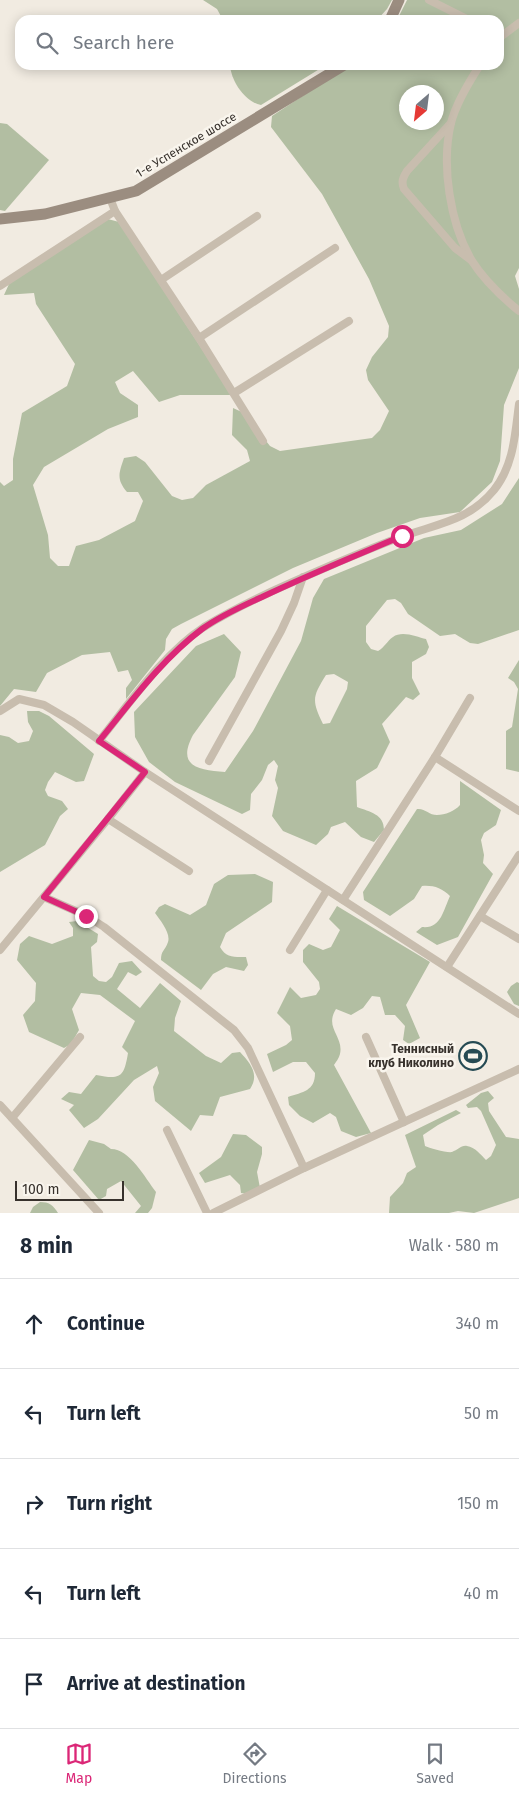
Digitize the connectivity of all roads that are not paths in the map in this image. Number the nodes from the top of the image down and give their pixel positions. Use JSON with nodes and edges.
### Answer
{"nodes":[{"id":1,"x":399,"y":0,"type":"edge"},
{"id":2,"x":429,"y":0,"type":"edge"},
{"id":3,"x":392,"y":15,"type":"edge"},
{"id":4,"x":459,"y":15,"type":"edge"},
{"id":5,"x":519,"y":23,"type":"edge"},
{"id":6,"x":504,"y":34,"type":"edge"},
{"id":7,"x":336,"y":70,"type":"edge"},
{"id":8,"x":477,"y":70,"type":"edge"},
{"id":9,"x":451,"y":123,"type":"junction"},
{"id":10,"x":110,"y":198,"type":"junction"},
{"id":11,"x":115,"y":210,"type":"junction"},
{"id":12,"x":257,"y":216,"type":"dead end"},
{"id":13,"x":0,"y":219,"type":"edge"},
{"id":14,"x":335,"y":248,"type":"dead end"},
{"id":15,"x":472,"y":261,"type":"junction"},
{"id":16,"x":161,"y":280,"type":"junction"},
{"id":17,"x":0,"y":286,"type":"edge"},
{"id":18,"x":519,"y":311,"type":"edge"},
{"id":19,"x":349,"y":320,"type":"dead end"},
{"id":20,"x":199,"y":338,"type":"junction"},
{"id":21,"x":234,"y":393,"type":"junction"},
{"id":22,"x":519,"y":404,"type":"edge"},
{"id":23,"x":263,"y":441,"type":"dead end"},
{"id":24,"x":303,"y":577,"type":"junction"},
{"id":25,"x":470,"y":698,"type":"dead end"},
{"id":26,"x":0,"y":711,"type":"edge"},
{"id":27,"x":99,"y":741,"type":"junction"},
{"id":28,"x":435,"y":757,"type":"junction"},
{"id":29,"x":209,"y":761,"type":"dead end"},
{"id":30,"x":145,"y":772,"type":"junction"},
{"id":31,"x":519,"y":811,"type":"edge"},
{"id":32,"x":108,"y":819,"type":"junction"},
{"id":33,"x":519,"y":855,"type":"edge"},
{"id":34,"x":189,"y":871,"type":"dead end"},
{"id":35,"x":327,"y":890,"type":"junction"},
{"id":36,"x":44,"y":897,"type":"junction"},
{"id":37,"x":344,"y":900,"type":"junction"},
{"id":38,"x":480,"y":916,"type":"junction"},
{"id":39,"x":519,"y":940,"type":"edge"},
{"id":40,"x":0,"y":950,"type":"edge"},
{"id":41,"x":290,"y":950,"type":"dead end"},
{"id":42,"x":447,"y":967,"type":"junction"},
{"id":43,"x":519,"y":1014,"type":"edge"},
{"id":44,"x":80,"y":1037,"type":"dead end"},
{"id":45,"x":366,"y":1037,"type":"dead end"},
{"id":46,"x":519,"y":1069,"type":"edge"},
{"id":47,"x":0,"y":1105,"type":"edge"},
{"id":48,"x":12,"y":1118,"type":"junction"},
{"id":49,"x":404,"y":1122,"type":"junction"},
{"id":50,"x":167,"y":1130,"type":"dead end"},
{"id":51,"x":304,"y":1168,"type":"junction"},
{"id":52,"x":98,"y":1213,"type":"edge"},
{"id":53,"x":207,"y":1213,"type":"edge"},
{"id":54,"x":212,"y":1213,"type":"edge"}],
"edges":[{"from":1,"to":3,"type":"main road"},
{"from":2,"to":4,"type":"street"},
{"from":5,"to":6,"type":"street"},
{"from":7,"to":10,"type":"main road","name":"1-е Успенское шоссе"},
{"from":8,"to":9,"type":"street"},
{"from":9,"to":15,"type":"street"},
{"from":9,"to":15,"type":"street"},
{"from":10,"to":11,"type":"street"},
{"from":10,"to":13,"type":"main road","name":"1-е Успенское шоссе"},
{"from":11,"to":16,"type":"street"},
{"from":11,"to":17,"type":"street"},
{"from":12,"to":16,"type":"street"},
{"from":14,"to":20,"type":"street"},
{"from":15,"to":18,"type":"street"},
{"from":16,"to":20,"type":"street"},
{"from":19,"to":21,"type":"street"},
{"from":20,"to":21,"type":"street"},
{"from":21,"to":23,"type":"street"},
{"from":22,"to":24,"type":"street"},
{"from":24,"to":27,"type":"street"},
{"from":24,"to":29,"type":"street"},
{"from":25,"to":28,"type":"street"},
{"from":26,"to":27,"type":"street"},
{"from":27,"to":30,"type":"street"},
{"from":28,"to":31,"type":"street"},
{"from":28,"to":37,"type":"street"},
{"from":30,"to":32,"type":"street"},
{"from":30,"to":35,"type":"street"},
{"from":32,"to":34,"type":"street"},
{"from":32,"to":36,"type":"street"},
{"from":33,"to":38,"type":"street"},
{"from":35,"to":37,"type":"street"},
{"from":35,"to":41,"type":"street"},
{"from":36,"to":40,"type":"street"},
{"from":36,"to":51,"type":"street"},
{"from":37,"to":42,"type":"street"},
{"from":38,"to":39,"type":"street"},
{"from":38,"to":42,"type":"street"},
{"from":42,"to":43,"type":"street"},
{"from":44,"to":48,"type":"street"},
{"from":45,"to":49,"type":"street"},
{"from":46,"to":49,"type":"street"},
{"from":47,"to":48,"type":"street"},
{"from":48,"to":52,"type":"street"},
{"from":49,"to":51,"type":"street"},
{"from":50,"to":53,"type":"street"},
{"from":51,"to":54,"type":"street"}]}
